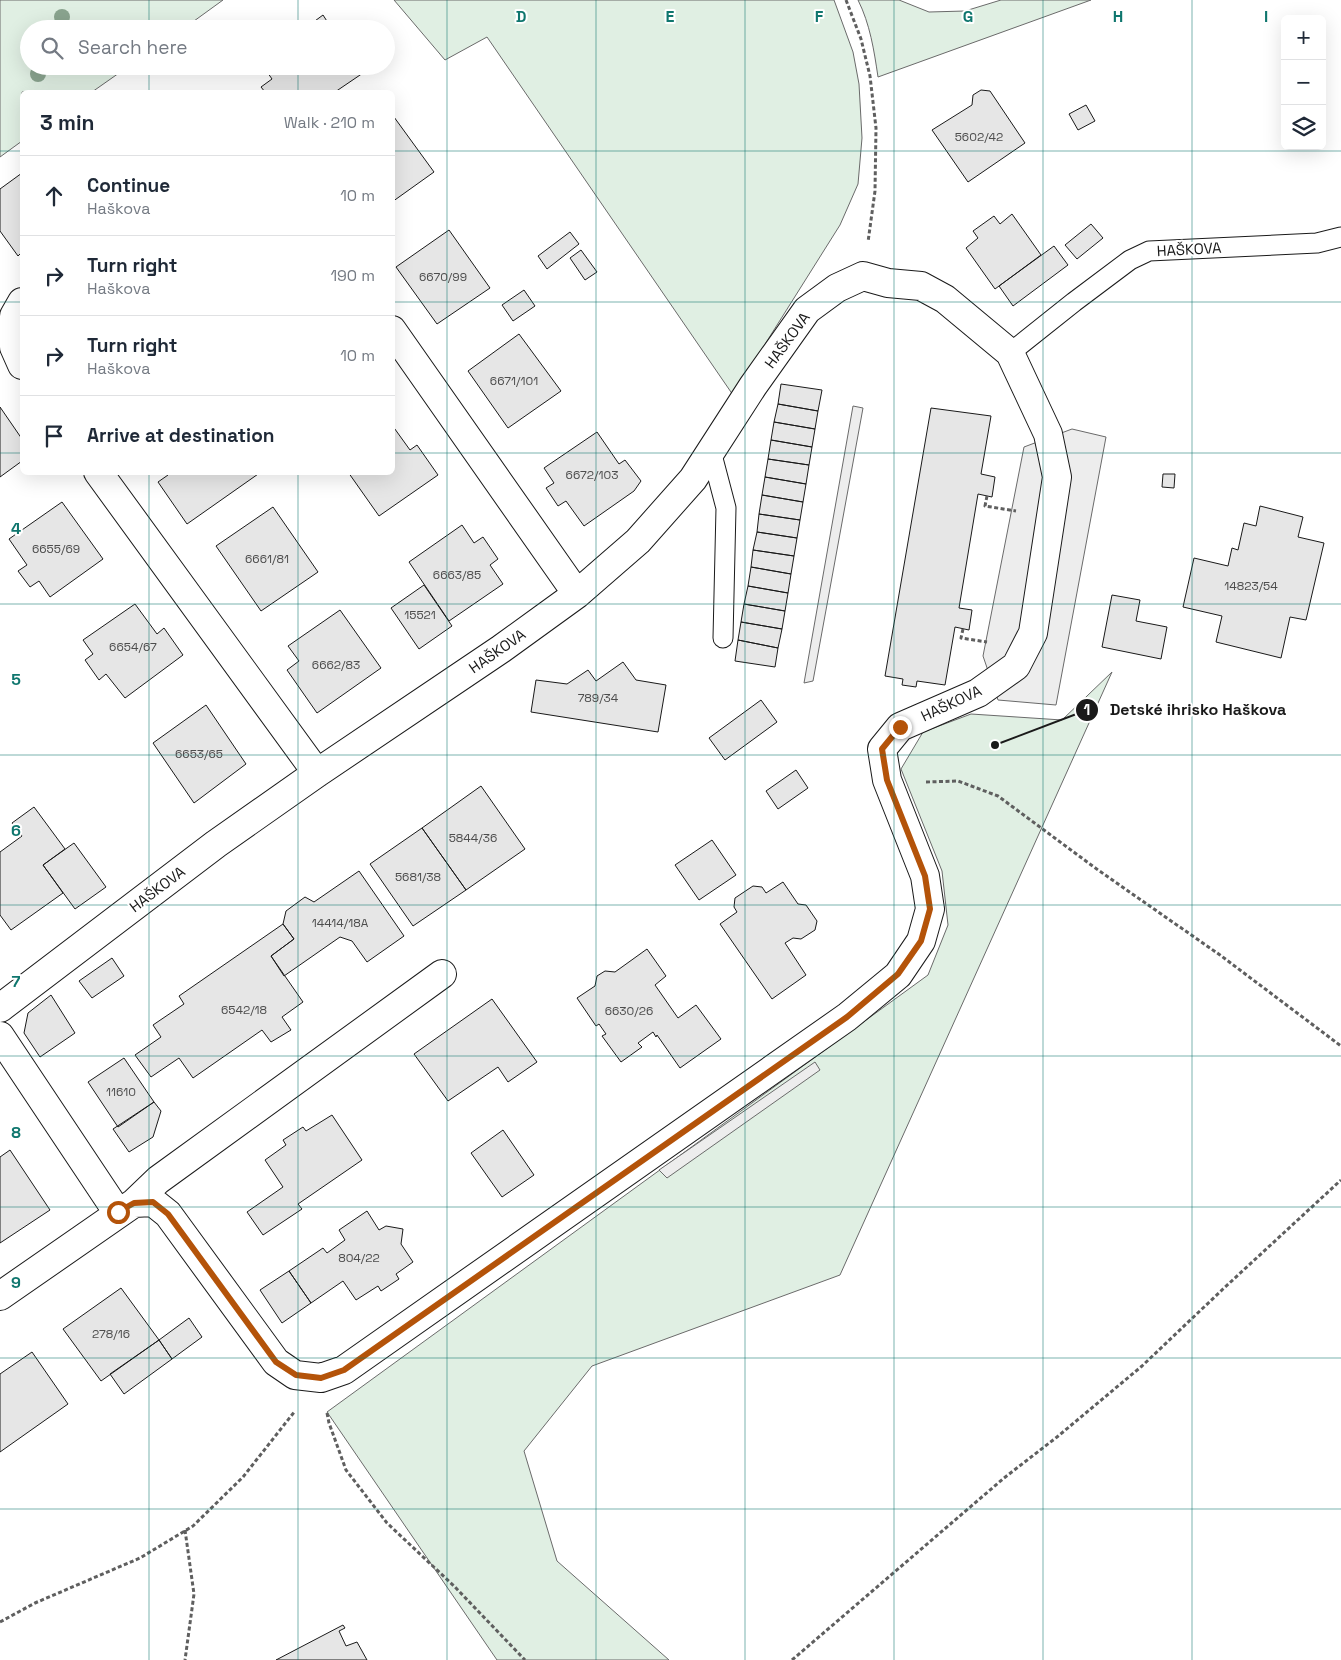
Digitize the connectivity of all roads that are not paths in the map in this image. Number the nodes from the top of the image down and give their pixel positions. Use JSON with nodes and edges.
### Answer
{"nodes":[{"id":1,"x":1341,"y":237,"type":"edge"},
{"id":2,"x":20,"y":306,"type":"edge"},
{"id":3,"x":395,"y":334,"type":"edge"},
{"id":4,"x":1010,"y":353,"type":"junction"},
{"id":5,"x":20,"y":360,"type":"edge"},
{"id":6,"x":711,"y":451,"type":"junction"},
{"id":7,"x":100,"y":475,"type":"edge"},
{"id":8,"x":576,"y":594,"type":"junction"},
{"id":9,"x":723,"y":638,"type":"dead end"},
{"id":10,"x":317,"y":773,"type":"junction"},
{"id":11,"x":442,"y":974,"type":"dead end"},
{"id":12,"x":0,"y":1008,"type":"edge"},
{"id":13,"x":0,"y":1036,"type":"edge"},
{"id":14,"x":126,"y":1208,"type":"junction"},
{"id":15,"x":0,"y":1296,"type":"edge"}],
"edges":[{"from":1,"to":4,"type":"lane","name":"HAŠKOVA"},
{"from":2,"to":5,"type":"street"},
{"from":3,"to":8,"type":"street"},
{"from":4,"to":6,"type":"street","name":"HAŠKOVA"},
{"from":4,"to":14,"type":"street","name":"HAŠKOVA"},
{"from":6,"to":8,"type":"street","name":"HAŠKOVA"},
{"from":6,"to":9,"type":"lane"},
{"from":7,"to":10,"type":"street"},
{"from":8,"to":10,"type":"street","name":"HAŠKOVA"},
{"from":10,"to":12,"type":"street","name":"HAŠKOVA"},
{"from":11,"to":14,"type":"street"},
{"from":13,"to":14,"type":"street"},
{"from":14,"to":15,"type":"street"}]}
